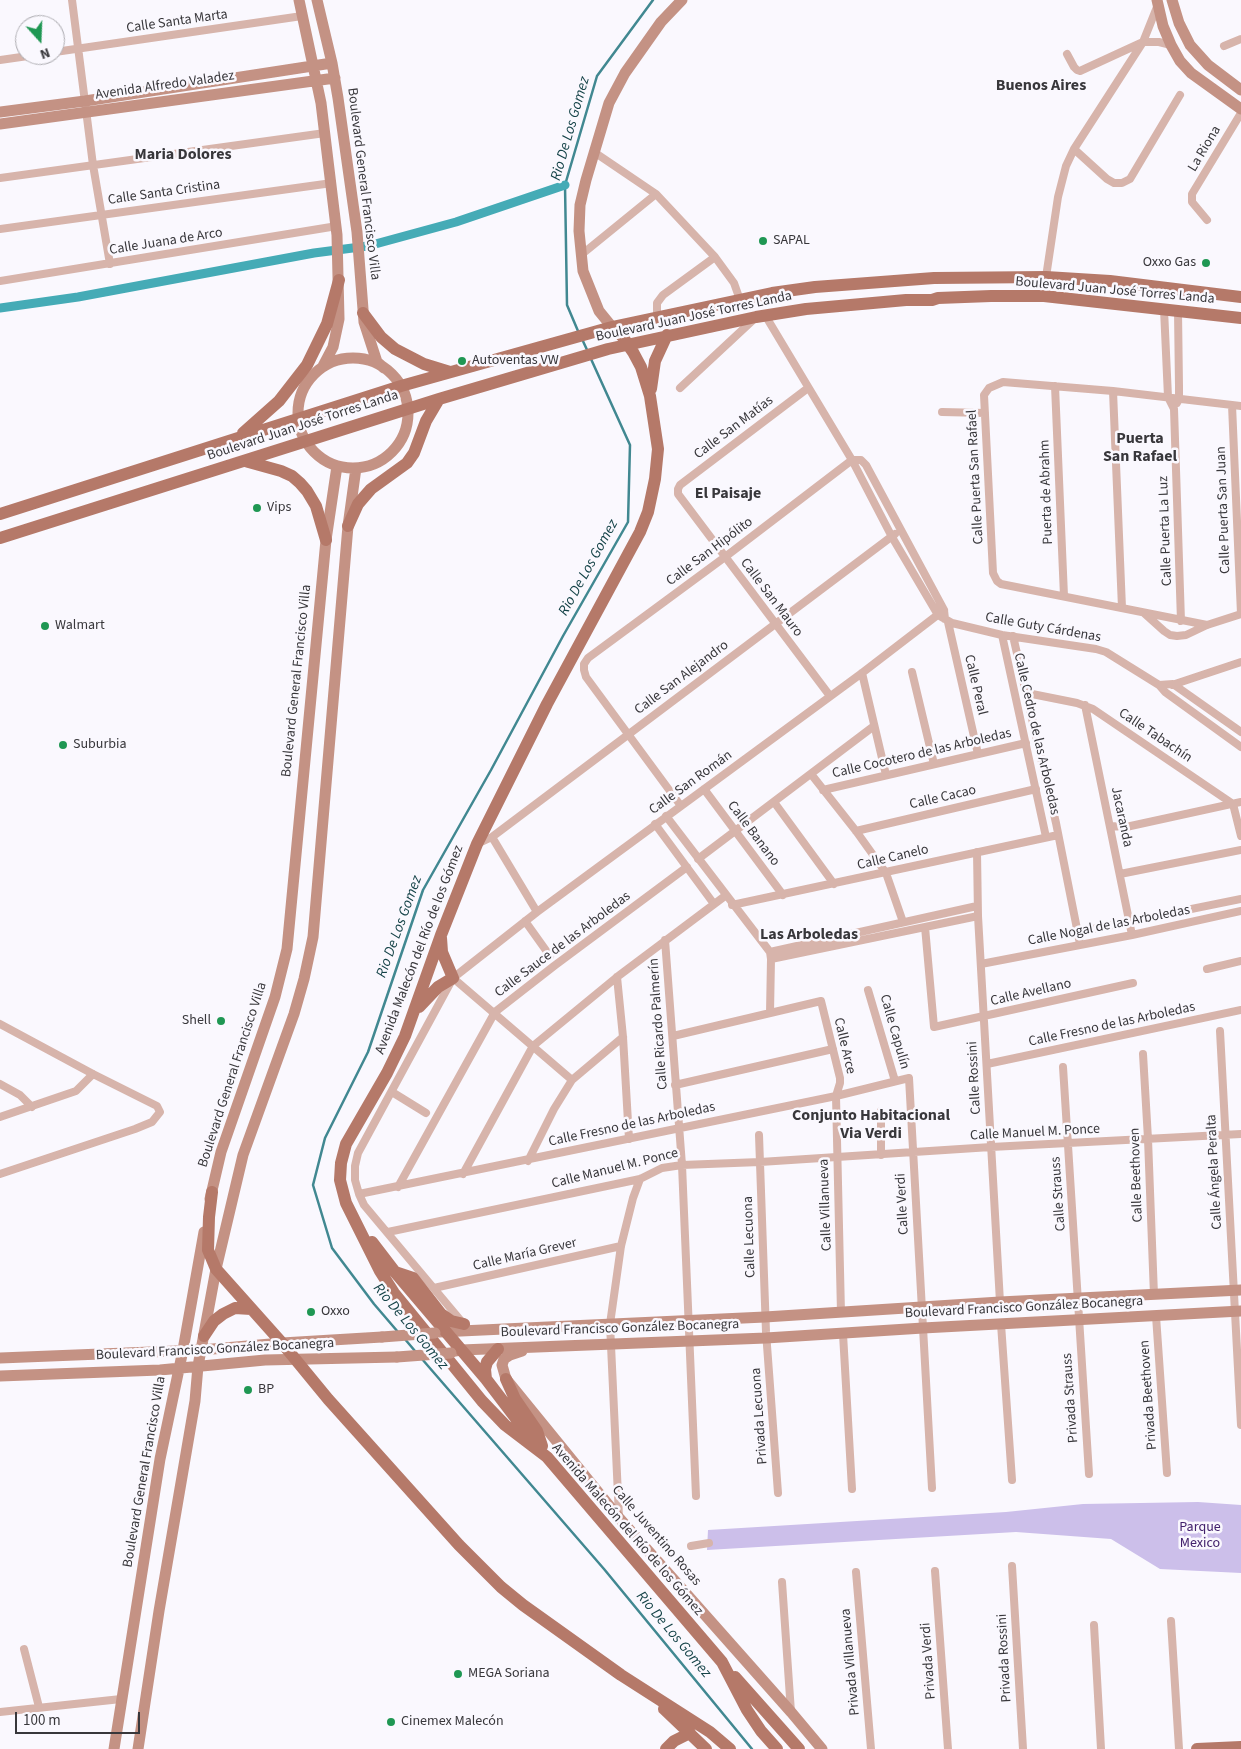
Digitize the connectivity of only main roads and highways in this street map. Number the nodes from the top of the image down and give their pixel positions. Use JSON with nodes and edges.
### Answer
{"nodes":[{"id":1,"x":299,"y":0,"type":"edge"},
{"id":2,"x":316,"y":0,"type":"edge"},
{"id":3,"x":682,"y":0,"type":"edge"},
{"id":4,"x":1172,"y":0,"type":"edge"},
{"id":5,"x":1157,"y":4,"type":"edge"},
{"id":6,"x":332,"y":63,"type":"junction"},
{"id":7,"x":314,"y":66,"type":"junction"},
{"id":8,"x":335,"y":78,"type":"junction"},
{"id":9,"x":317,"y":80,"type":"junction"},
{"id":10,"x":1241,"y":90,"type":"edge"},
{"id":11,"x":86,"y":106,"type":"junction"},
{"id":12,"x":1241,"y":109,"type":"edge"},
{"id":13,"x":0,"y":112,"type":"edge"},
{"id":14,"x":0,"y":124,"type":"edge"},
{"id":15,"x":339,"y":274,"type":"junction"},
{"id":16,"x":1241,"y":297,"type":"edge"},
{"id":17,"x":363,"y":313,"type":"junction"},
{"id":18,"x":1241,"y":318,"type":"edge"},
{"id":19,"x":612,"y":327,"type":"junction"},
{"id":20,"x":668,"y":335,"type":"junction"},
{"id":21,"x":628,"y":343,"type":"junction"},
{"id":22,"x":324,"y":366,"type":"junction"},
{"id":23,"x":384,"y":368,"type":"junction"},
{"id":24,"x":450,"y":372,"type":"junction"},
{"id":25,"x":401,"y":386,"type":"junction"},
{"id":26,"x":650,"y":396,"type":"junction"},
{"id":27,"x":439,"y":399,"type":"junction"},
{"id":28,"x":408,"y":408,"type":"junction"},
{"id":29,"x":298,"y":418,"type":"junction"},
{"id":30,"x":234,"y":439,"type":"junction"},
{"id":31,"x":305,"y":441,"type":"junction"},
{"id":32,"x":245,"y":461,"type":"junction"},
{"id":33,"x":337,"y":466,"type":"junction"},
{"id":34,"x":356,"y":468,"type":"junction"},
{"id":35,"x":0,"y":514,"type":"edge"},
{"id":36,"x":348,"y":526,"type":"junction"},
{"id":37,"x":0,"y":538,"type":"edge"},
{"id":38,"x":326,"y":540,"type":"junction"},
{"id":39,"x":441,"y":935,"type":"junction"},
{"id":40,"x":415,"y":1010,"type":"junction"},
{"id":41,"x":212,"y":1192,"type":"junction"},
{"id":42,"x":352,"y":1216,"type":"junction"},
{"id":43,"x":216,"y":1269,"type":"junction"},
{"id":44,"x":395,"y":1272,"type":"junction"},
{"id":45,"x":1238,"y":1290,"type":"edge"},
{"id":46,"x":251,"y":1309,"type":"junction"},
{"id":47,"x":1238,"y":1311,"type":"edge"},
{"id":48,"x":464,"y":1324,"type":"road end"},
{"id":49,"x":440,"y":1332,"type":"junction"},
{"id":50,"x":204,"y":1336,"type":"junction"},
{"id":51,"x":282,"y":1343,"type":"junction"},
{"id":52,"x":533,"y":1347,"type":"junction"},
{"id":53,"x":498,"y":1349,"type":"junction"},
{"id":54,"x":183,"y":1350,"type":"junction"},
{"id":55,"x":201,"y":1350,"type":"junction"},
{"id":56,"x":456,"y":1351,"type":"junction"},
{"id":57,"x":0,"y":1358,"type":"edge"},
{"id":58,"x":296,"y":1359,"type":"junction"},
{"id":59,"x":198,"y":1366,"type":"junction"},
{"id":60,"x":179,"y":1368,"type":"junction"},
{"id":61,"x":160,"y":1370,"type":"junction"},
{"id":62,"x":0,"y":1376,"type":"edge"},
{"id":63,"x":486,"y":1379,"type":"junction"},
{"id":64,"x":506,"y":1379,"type":"junction"},
{"id":65,"x":175,"y":1389,"type":"junction"},
{"id":66,"x":547,"y":1458,"type":"junction"},
{"id":67,"x":722,"y":1662,"type":"junction"},
{"id":68,"x":621,"y":1675,"type":"junction"},
{"id":69,"x":690,"y":1733,"type":"junction"},
{"id":70,"x":704,"y":1747,"type":"edge"},
{"id":71,"x":1241,"y":1747,"type":"edge"},
{"id":72,"x":114,"y":1749,"type":"edge"},
{"id":73,"x":138,"y":1749,"type":"edge"},
{"id":74,"x":666,"y":1749,"type":"edge"},
{"id":75,"x":730,"y":1749,"type":"edge"},
{"id":76,"x":777,"y":1749,"type":"edge"},
{"id":77,"x":799,"y":1749,"type":"edge"},
{"id":78,"x":822,"y":1749,"type":"edge"},
{"id":79,"x":1197,"y":1749,"type":"edge"}],
"edges":[{"from":1,"to":7,"type":"main road"},
{"from":2,"to":6,"type":"main road","name":"Boulevard General Francisco Villa"},
{"from":3,"to":19,"type":"main road"},
{"from":4,"to":10,"type":"main road"},
{"from":5,"to":12,"type":"main road"},
{"from":6,"to":7,"type":"main road","name":"Avenida Alfredo Valadez"},
{"from":6,"to":8,"type":"main road","name":"Boulevard General Francisco Villa"},
{"from":7,"to":9,"type":"main road"},
{"from":7,"to":11,"type":"main road","name":"Avenida Alfredo Valadez"},
{"from":8,"to":9,"type":"main road","name":"Avenida Alfredo Valadez"},
{"from":8,"to":17,"type":"main road","name":"Boulevard General Francisco Villa"},
{"from":9,"to":11,"type":"main road","name":"Avenida Alfredo Valadez"},
{"from":9,"to":15,"type":"main road"},
{"from":11,"to":13,"type":"main road","name":"Avenida Alfredo Valadez"},
{"from":11,"to":14,"type":"main road","name":"Avenida Alfredo Valadez"},
{"from":15,"to":22,"type":"main road"},
{"from":15,"to":30,"type":"main road"},
{"from":16,"to":19,"type":"main road","name":"Boulevard Juan José Torres Landa"},
{"from":17,"to":23,"type":"main road","name":"Boulevard General Francisco Villa"},
{"from":17,"to":24,"type":"main road"},
{"from":18,"to":20,"type":"main road","name":"Boulevard Juan José Torres Landa"},
{"from":19,"to":21,"type":"main road"},
{"from":19,"to":24,"type":"main road","name":"Boulevard Juan José Torres Landa"},
{"from":20,"to":21,"type":"main road","name":"Boulevard Juan José Torres Landa"},
{"from":20,"to":26,"type":"main road"},
{"from":21,"to":26,"type":"main road"},
{"from":21,"to":27,"type":"main road","name":"Boulevard Juan José Torres Landa"},
{"from":22,"to":23,"type":"main road"},
{"from":22,"to":29,"type":"main road"},
{"from":23,"to":25,"type":"main road"},
{"from":24,"to":25,"type":"main road","name":"Boulevard Juan José Torres Landa"},
{"from":25,"to":28,"type":"main road"},
{"from":25,"to":29,"type":"main road","name":"Boulevard Juan José Torres Landa"},
{"from":26,"to":39,"type":"main road","name":"Avenida Malecón del Río de los Gómez"},
{"from":27,"to":28,"type":"main road","name":"Boulevard Juan José Torres Landa"},
{"from":27,"to":36,"type":"main road"},
{"from":28,"to":31,"type":"main road","name":"Boulevard Juan José Torres Landa"},
{"from":28,"to":34,"type":"main road"},
{"from":29,"to":30,"type":"main road","name":"Boulevard Juan José Torres Landa"},
{"from":29,"to":31,"type":"main road"},
{"from":30,"to":35,"type":"main road","name":"Boulevard Juan José Torres Landa"},
{"from":31,"to":32,"type":"main road","name":"Boulevard Juan José Torres Landa"},
{"from":31,"to":33,"type":"main road"},
{"from":32,"to":37,"type":"main road","name":"Boulevard Juan José Torres Landa"},
{"from":32,"to":38,"type":"main road"},
{"from":33,"to":34,"type":"main road"},
{"from":33,"to":38,"type":"main road","name":"Boulevard General Francisco Villa"},
{"from":34,"to":36,"type":"main road"},
{"from":36,"to":43,"type":"main road"},
{"from":38,"to":41,"type":"main road","name":"Boulevard General Francisco Villa"},
{"from":39,"to":40,"type":"main road","name":"Avenida Malecón del Río de los Gómez"},
{"from":39,"to":40,"type":"main road"},
{"from":40,"to":42,"type":"main road","name":"Avenida Malecón del Río de los Gómez"},
{"from":41,"to":43,"type":"main road"},
{"from":41,"to":54,"type":"main road","name":"Boulevard General Francisco Villa"},
{"from":42,"to":44,"type":"main road"},
{"from":42,"to":66,"type":"main road","name":"Avenida Malecón del Río de los Gómez"},
{"from":43,"to":46,"type":"main road"},
{"from":43,"to":50,"type":"main road"},
{"from":44,"to":48,"type":"main road"},
{"from":44,"to":49,"type":"main road"},
{"from":45,"to":49,"type":"main road","name":"Boulevard Francisco González Bocanegra"},
{"from":46,"to":50,"type":"main road"},
{"from":46,"to":51,"type":"main road"},
{"from":47,"to":52,"type":"main road","name":"Boulevard Francisco González Bocanegra"},
{"from":49,"to":51,"type":"main road","name":"Boulevard Francisco González Bocanegra","bridge":true},
{"from":49,"to":56,"type":"main road"},
{"from":50,"to":55,"type":"main road"},
{"from":51,"to":55,"type":"main road","name":"Boulevard Francisco González Bocanegra"},
{"from":51,"to":58,"type":"main road"},
{"from":52,"to":53,"type":"main road","name":"Boulevard Francisco González Bocanegra"},
{"from":52,"to":64,"type":"main road"},
{"from":53,"to":56,"type":"main road","name":"Boulevard Francisco González Bocanegra"},
{"from":53,"to":63,"type":"main road"},
{"from":54,"to":55,"type":"main road","name":"Boulevard Francisco González Bocanegra"},
{"from":54,"to":57,"type":"main road","name":"Boulevard Francisco González Bocanegra"},
{"from":54,"to":60,"type":"main road","name":"Boulevard General Francisco Villa"},
{"from":55,"to":59,"type":"main road"},
{"from":56,"to":58,"type":"main road","name":"Boulevard Francisco González Bocanegra","bridge":true},
{"from":56,"to":63,"type":"main road"},
{"from":58,"to":59,"type":"main road","name":"Boulevard Francisco González Bocanegra"},
{"from":58,"to":68,"type":"main road"},
{"from":59,"to":60,"type":"main road","name":"Boulevard Francisco González Bocanegra"},
{"from":59,"to":73,"type":"main road"},
{"from":60,"to":61,"type":"main road","name":"Boulevard Francisco González Bocanegra"},
{"from":60,"to":65,"type":"main road","name":"Boulevard General Francisco Villa"},
{"from":61,"to":62,"type":"main road","name":"Boulevard Francisco González Bocanegra"},
{"from":61,"to":65,"type":"main road"},
{"from":63,"to":66,"type":"main road"},
{"from":64,"to":66,"type":"main road"},
{"from":64,"to":78,"type":"main road","name":"Calle Juventino Rosas"},
{"from":65,"to":72,"type":"main road","name":"Boulevard General Francisco Villa"},
{"from":66,"to":67,"type":"main road","name":"Avenida Malecón del Río de los Gómez"},
{"from":67,"to":76,"type":"main road","name":"Avenida Malecón del Río de los Gómez"},
{"from":67,"to":77,"type":"main road"},
{"from":68,"to":69,"type":"main road"},
{"from":68,"to":75,"type":"main road"},
{"from":69,"to":70,"type":"main road"},
{"from":69,"to":74,"type":"main road"},
{"from":71,"to":79,"type":"main road"}]}
